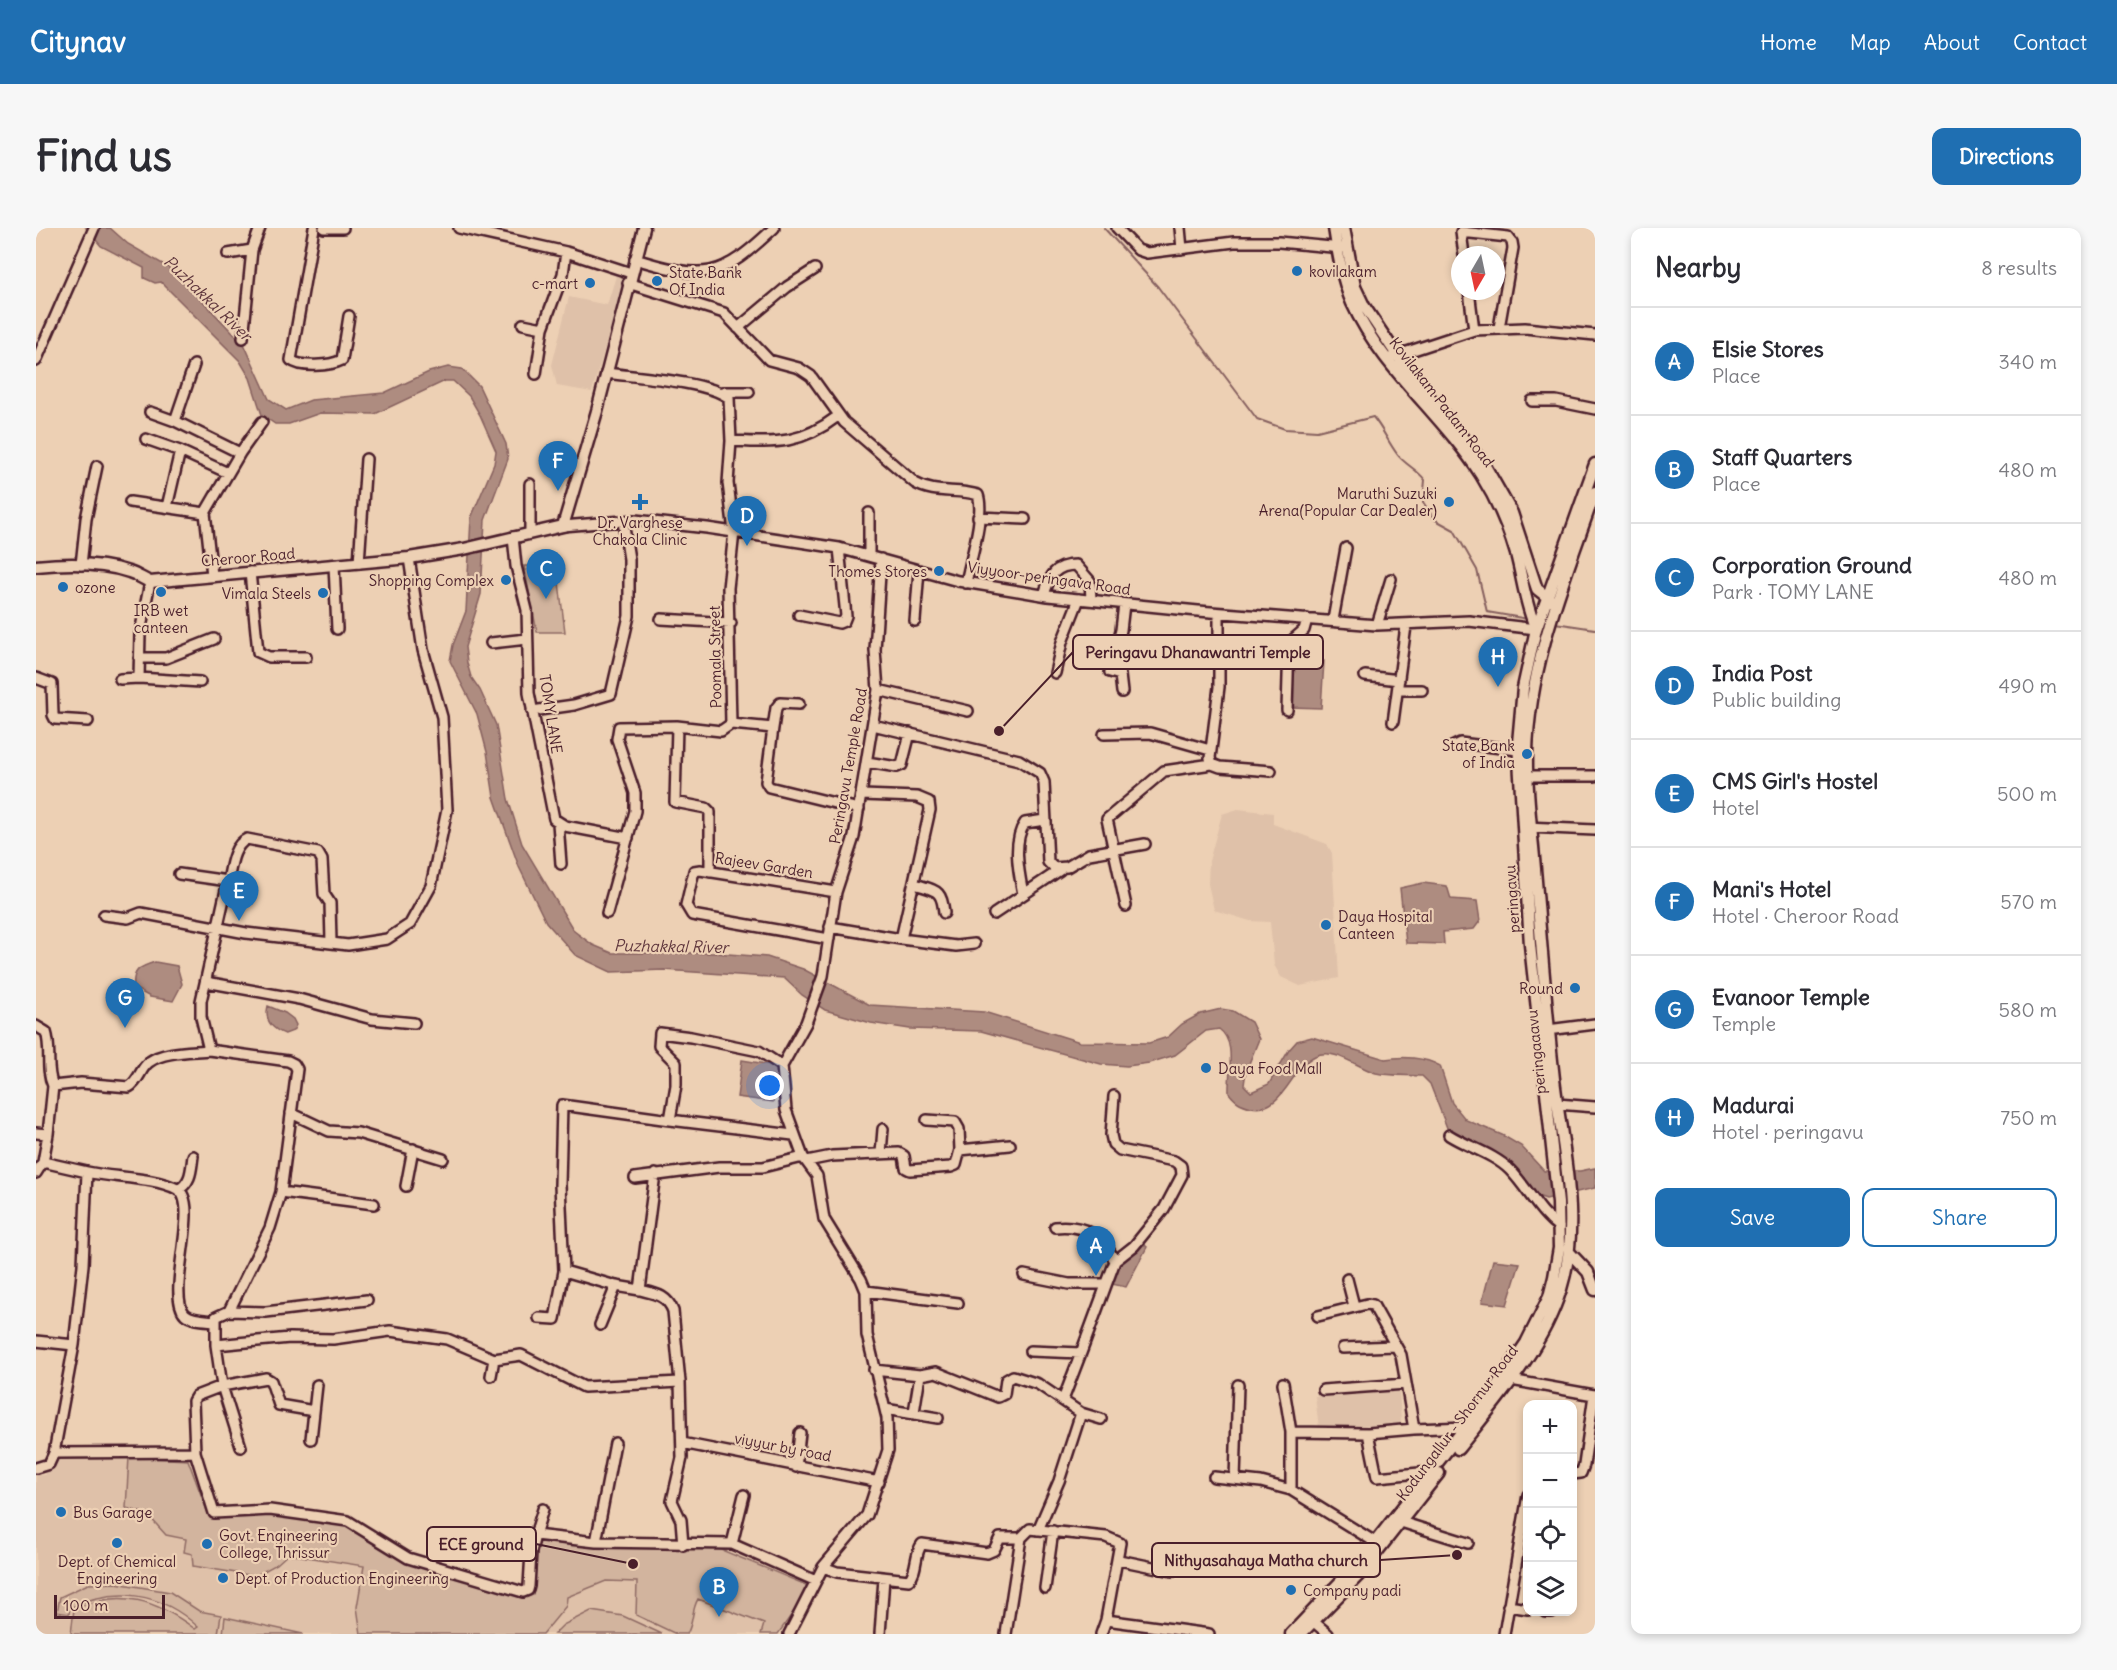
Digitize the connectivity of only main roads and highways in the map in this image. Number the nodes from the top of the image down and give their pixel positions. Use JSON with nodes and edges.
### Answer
{"nodes":[{"id":1,"x":644,"y":228,"type":"edge"},
{"id":2,"x":1334,"y":228,"type":"edge"},
{"id":3,"x":1344,"y":228,"type":"edge"},
{"id":4,"x":1342,"y":248,"type":"junction"},
{"id":5,"x":1392,"y":357,"type":"junction"},
{"id":6,"x":1595,"y":464,"type":"edge"},
{"id":7,"x":1595,"y":492,"type":"edge"},
{"id":8,"x":36,"y":566,"type":"edge"},
{"id":9,"x":1545,"y":597,"type":"junction"},
{"id":10,"x":1557,"y":602,"type":"junction"},
{"id":11,"x":1535,"y":622,"type":"junction"},
{"id":12,"x":1549,"y":627,"type":"junction"},
{"id":13,"x":1527,"y":827,"type":"junction"},
{"id":14,"x":1565,"y":1202,"type":"junction"},
{"id":15,"x":1564,"y":1252,"type":"junction"},
{"id":16,"x":1595,"y":1290,"type":"edge"},
{"id":17,"x":1291,"y":1634,"type":"edge"},
{"id":18,"x":1301,"y":1634,"type":"edge"}],
"edges":[{"from":1,"to":8,"type":"main road","name":"Cheroor Road"},
{"from":2,"to":4,"type":"main road","name":"Kovilakam Padam Road"},
{"from":3,"to":4,"type":"main road","name":"Kovilakam Padam Road"},
{"from":4,"to":5,"type":"main road","name":"Kovilakam Padam Road"},
{"from":5,"to":9,"type":"main road","name":"Kovilakam Padam Road"},
{"from":5,"to":11,"type":"main road","name":"Kovilakam Padam Road"},
{"from":6,"to":9,"type":"main road","name":"peringavu"},
{"from":7,"to":10,"type":"main road"},
{"from":9,"to":10,"type":"main road"},
{"from":9,"to":11,"type":"main road","name":"peringavu"},
{"from":10,"to":12,"type":"main road"},
{"from":11,"to":12,"type":"main road"},
{"from":11,"to":13,"type":"main road","name":"peringavu"},
{"from":12,"to":13,"type":"main road"},
{"from":13,"to":14,"type":"main road","name":"peringaaavu"},
{"from":13,"to":14,"type":"main road","name":"peringavu"},
{"from":14,"to":15,"type":"main road","name":"Kodungallur - Shornur Road"},
{"from":14,"to":15,"type":"main road","name":"Kodungallur - Shornur Road"},
{"from":15,"to":16,"type":"main road"},
{"from":15,"to":17,"type":"main road","name":"Kodungallur - Shornur Road"},
{"from":15,"to":18,"type":"main road","name":"Kodungallur - Shornur Road"}]}
